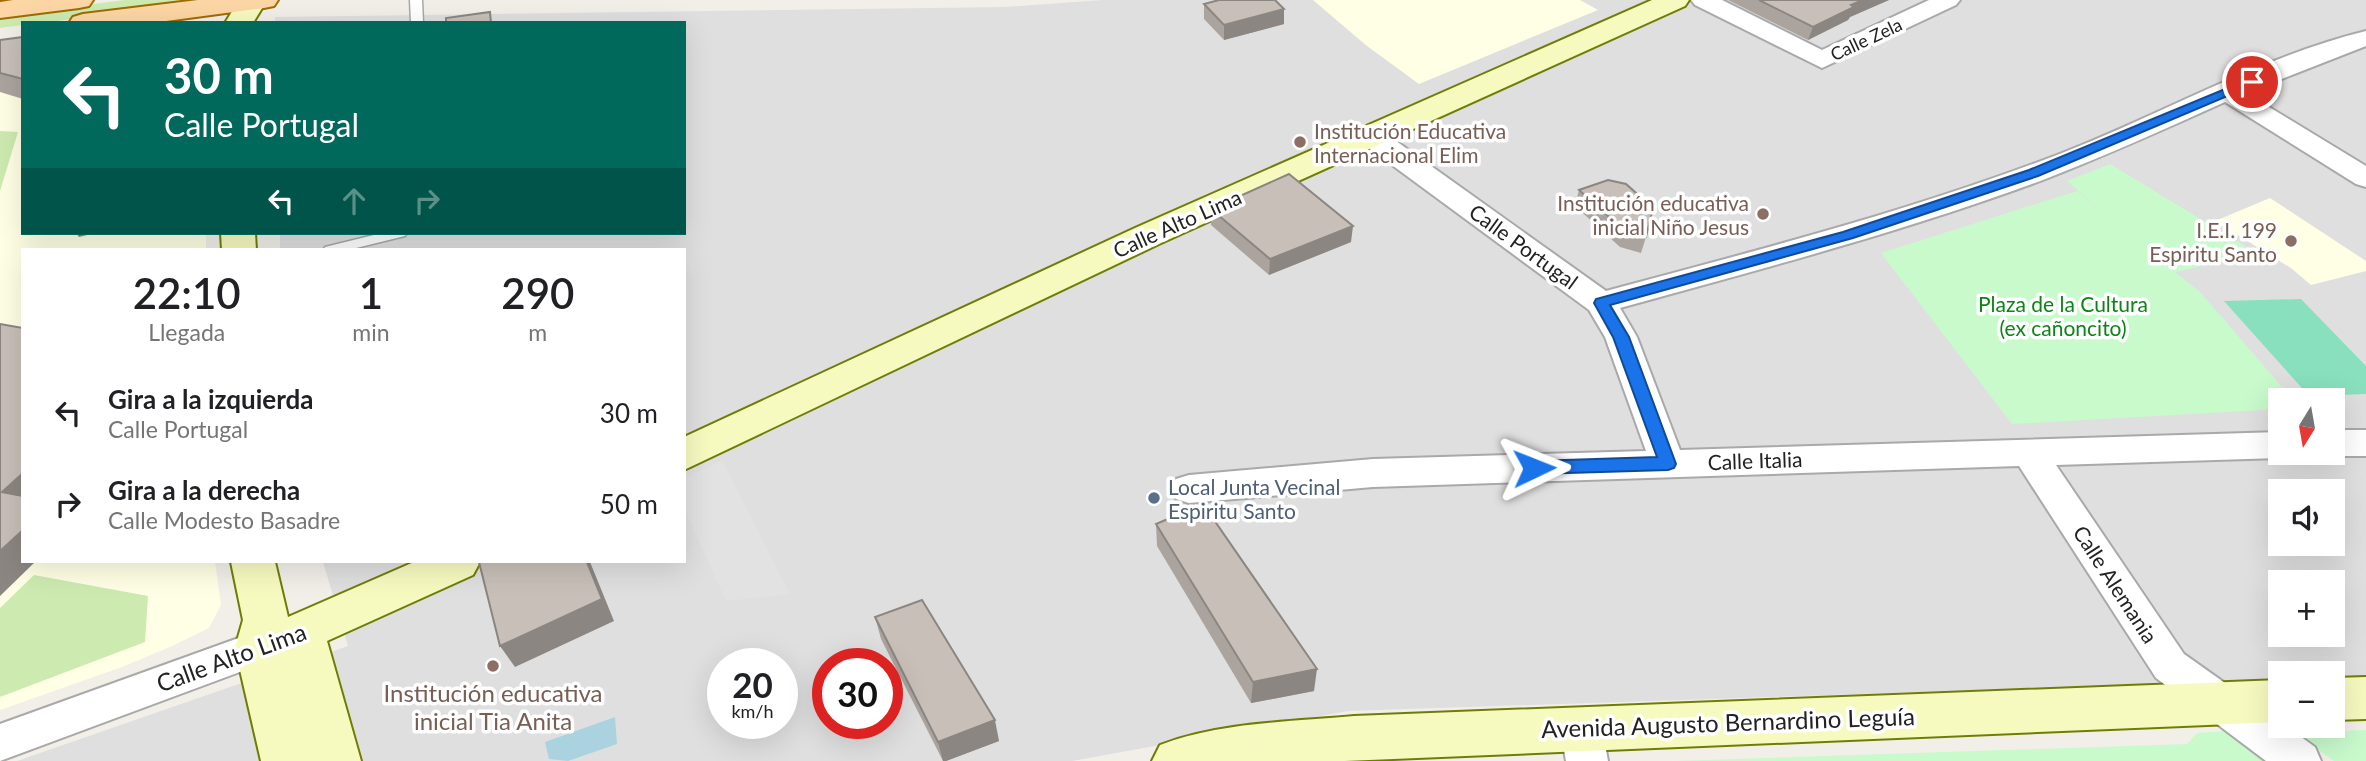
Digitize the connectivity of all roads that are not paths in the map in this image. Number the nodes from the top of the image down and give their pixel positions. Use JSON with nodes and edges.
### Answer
{"nodes":[{"id":1,"x":79,"y":0,"type":"edge"},
{"id":2,"x":416,"y":0,"type":"edge"},
{"id":3,"x":1675,"y":0,"type":"edge"},
{"id":4,"x":1703,"y":0,"type":"edge"},
{"id":5,"x":1948,"y":0,"type":"edge"},
{"id":6,"x":252,"y":6,"type":"edge"},
{"id":7,"x":10,"y":17,"type":"edge"},
{"id":8,"x":103,"y":21,"type":"edge"},
{"id":9,"x":417,"y":21,"type":"edge"},
{"id":10,"x":2362,"y":43,"type":"edge"},
{"id":11,"x":2227,"y":92,"type":"junction"},
{"id":12,"x":1371,"y":137,"type":"junction"},
{"id":13,"x":2366,"y":178,"type":"edge"},
{"id":14,"x":392,"y":235,"type":"edge"},
{"id":15,"x":338,"y":248,"type":"edge"},
{"id":16,"x":1601,"y":303,"type":"junction"},
{"id":17,"x":2345,"y":443,"type":"edge"},
{"id":18,"x":2366,"y":443,"type":"edge"},
{"id":19,"x":2268,"y":445,"type":"edge"},
{"id":20,"x":2028,"y":451,"type":"junction"},
{"id":21,"x":686,"y":454,"type":"edge"},
{"id":22,"x":1668,"y":464,"type":"junction"},
{"id":23,"x":1189,"y":489,"type":"dead end"},
{"id":24,"x":253,"y":563,"type":"edge"},
{"id":25,"x":455,"y":563,"type":"edge"},
{"id":26,"x":275,"y":633,"type":"junction"},
{"id":27,"x":2366,"y":698,"type":"edge"},
{"id":28,"x":2345,"y":699,"type":"edge"},
{"id":29,"x":2268,"y":702,"type":"edge"},
{"id":30,"x":2219,"y":704,"type":"junction"},
{"id":31,"x":0,"y":743,"type":"edge"},
{"id":32,"x":1584,"y":745,"type":"edge"},
{"id":33,"x":286,"y":761,"type":"edge"},
{"id":34,"x":336,"y":761,"type":"edge"},
{"id":35,"x":1177,"y":761,"type":"edge"},
{"id":36,"x":2300,"y":761,"type":"edge"}],
"edges":[{"from":1,"to":7,"type":"main road"},
{"from":2,"to":9,"type":"lane"},
{"from":3,"to":12,"type":"street","name":"Calle Alto Lima"},
{"from":4,"to":5,"type":"street","name":"Calle Zela"},
{"from":6,"to":8,"type":"main road"},
{"from":10,"to":11,"type":"street"},
{"from":11,"to":13,"type":"street"},
{"from":11,"to":16,"type":"street"},
{"from":12,"to":16,"type":"street","name":"Calle Portugal"},
{"from":12,"to":21,"type":"street","name":"Calle Alto Lima"},
{"from":14,"to":15,"type":"lane"},
{"from":16,"to":22,"type":"street","name":"Calle Portugal"},
{"from":17,"to":18,"type":"street"},
{"from":19,"to":20,"type":"street","name":"Calle Italia"},
{"from":20,"to":22,"type":"street","name":"Calle Italia"},
{"from":20,"to":30,"type":"street","name":"Calle Alemania"},
{"from":22,"to":23,"type":"street","name":"Calle Italia"},
{"from":24,"to":26,"type":"street"},
{"from":25,"to":26,"type":"street","name":"Calle Alto Lima"},
{"from":26,"to":31,"type":"street","name":"Calle Alto Lima"},
{"from":26,"to":33,"type":"street"},
{"from":26,"to":34,"type":"street"},
{"from":27,"to":28,"type":"street"},
{"from":29,"to":30,"type":"street","name":"Avenida Augusto Bernardino Leguía"},
{"from":30,"to":32,"type":"street","name":"Avenida Augusto Bernardino Leguía"},
{"from":30,"to":36,"type":"street","name":"Calle Alemania"},
{"from":32,"to":35,"type":"street","name":"Avenida Augusto Bernardino Leguía"}]}
